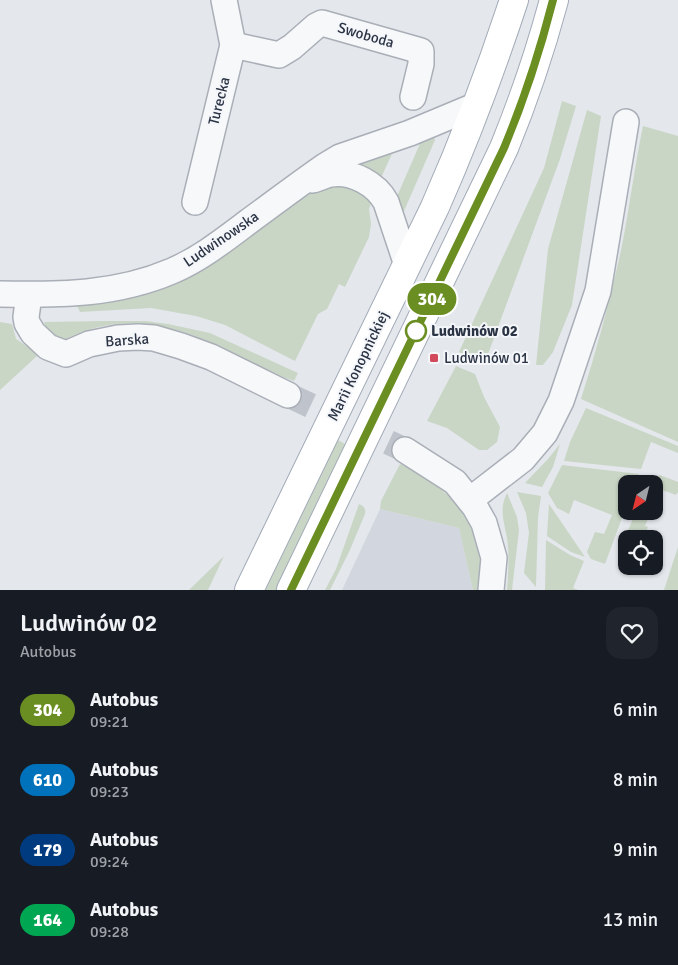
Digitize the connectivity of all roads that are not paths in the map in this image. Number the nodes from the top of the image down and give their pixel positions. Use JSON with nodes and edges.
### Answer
{"nodes":[{"id":1,"x":224,"y":0,"type":"edge"},
{"id":2,"x":514,"y":0,"type":"edge"},
{"id":3,"x":554,"y":0,"type":"edge"},
{"id":4,"x":233,"y":45,"type":"junction"},
{"id":5,"x":413,"y":97,"type":"dead end"},
{"id":6,"x":477,"y":105,"type":"junction"},
{"id":7,"x":626,"y":122,"type":"dead end"},
{"id":8,"x":289,"y":191,"type":"junction"},
{"id":9,"x":195,"y":202,"type":"dead end"},
{"id":10,"x":407,"y":265,"type":"junction"},
{"id":11,"x":0,"y":294,"type":"edge"},
{"id":12,"x":29,"y":295,"type":"junction"},
{"id":13,"x":288,"y":395,"type":"tunnel mouth"},
{"id":14,"x":405,"y":450,"type":"tunnel mouth"},
{"id":15,"x":470,"y":500,"type":"junction"},
{"id":16,"x":250,"y":590,"type":"edge"},
{"id":17,"x":291,"y":590,"type":"edge"},
{"id":18,"x":491,"y":590,"type":"edge"}],
"edges":[{"from":1,"to":4,"type":"street","name":"Turecka"},
{"from":2,"to":6,"type":"main road","name":"Marii Konopnickiej"},
{"from":3,"to":17,"type":"main road"},
{"from":4,"to":5,"type":"street","name":"Swoboda"},
{"from":4,"to":9,"type":"street","name":"Turecka"},
{"from":6,"to":8,"type":"street","name":"Ludwinowska"},
{"from":6,"to":10,"type":"main road","name":"Marii Konopnickiej"},
{"from":7,"to":15,"type":"street"},
{"from":8,"to":10,"type":"street","name":"Ludwinowska"},
{"from":8,"to":12,"type":"street","name":"Ludwinowska"},
{"from":10,"to":16,"type":"main road","name":"Marii Konopnickiej"},
{"from":11,"to":12,"type":"street","name":"Ludwinowska"},
{"from":12,"to":13,"type":"street","name":"Barska"},
{"from":14,"to":15,"type":"street"},
{"from":15,"to":18,"type":"street"}]}
